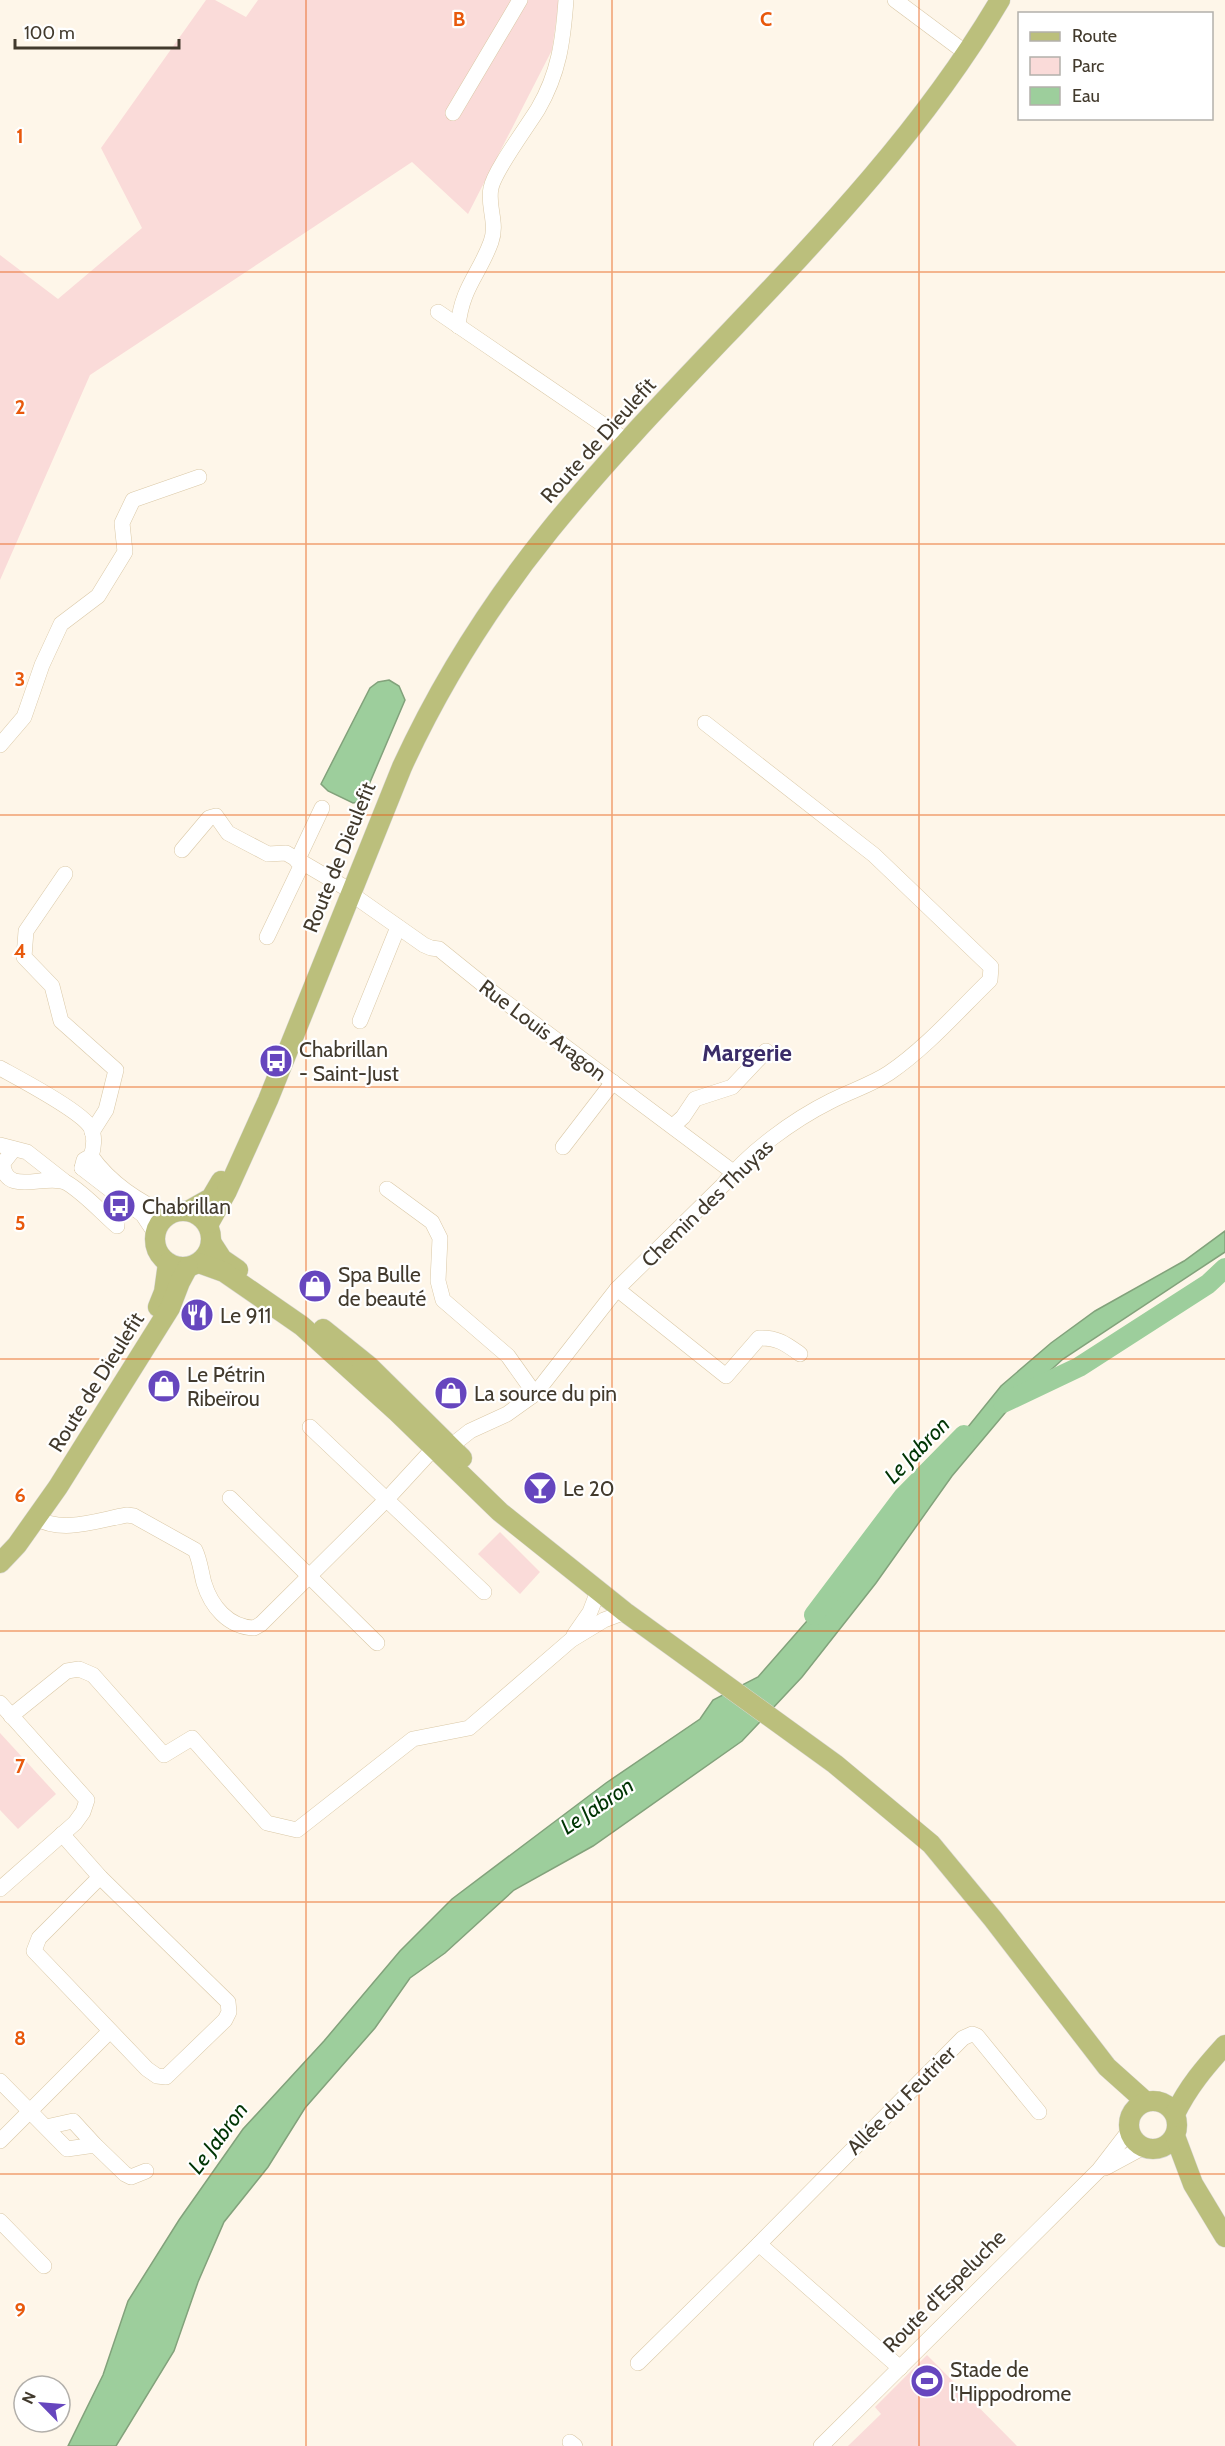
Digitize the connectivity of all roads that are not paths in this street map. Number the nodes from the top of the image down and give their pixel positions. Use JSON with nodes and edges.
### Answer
{"nodes":[{"id":1,"x":520,"y":0,"type":"edge"},
{"id":2,"x":566,"y":0,"type":"edge"},
{"id":3,"x":895,"y":0,"type":"edge"},
{"id":4,"x":1000,"y":0,"type":"edge"},
{"id":5,"x":966,"y":53,"type":"junction"},
{"id":6,"x":453,"y":113,"type":"dead end"},
{"id":7,"x":438,"y":312,"type":"dead end"},
{"id":8,"x":458,"y":326,"type":"junction"},
{"id":9,"x":627,"y":441,"type":"junction"},
{"id":10,"x":199,"y":477,"type":"dead end"},
{"id":11,"x":705,"y":723,"type":"dead end"},
{"id":12,"x":0,"y":745,"type":"edge"},
{"id":13,"x":322,"y":808,"type":"dead end"},
{"id":14,"x":182,"y":850,"type":"dead end"},
{"id":15,"x":299,"y":863,"type":"junction"},
{"id":16,"x":64,"y":874,"type":"dead end"},
{"id":17,"x":350,"y":892,"type":"junction"},
{"id":18,"x":398,"y":927,"type":"junction"},
{"id":19,"x":267,"y":937,"type":"dead end"},
{"id":20,"x":320,"y":970,"type":"junction"},
{"id":21,"x":360,"y":1021,"type":"dead end"},
{"id":22,"x":766,"y":1051,"type":"dead end"},
{"id":23,"x":0,"y":1068,"type":"edge"},
{"id":24,"x":613,"y":1082,"type":"junction"},
{"id":25,"x":674,"y":1126,"type":"junction"},
{"id":26,"x":92,"y":1132,"type":"junction"},
{"id":27,"x":7,"y":1147,"type":"edge"},
{"id":28,"x":563,"y":1147,"type":"dead end"},
{"id":29,"x":86,"y":1162,"type":"junction"},
{"id":30,"x":733,"y":1172,"type":"junction"},
{"id":31,"x":66,"y":1182,"type":"junction"},
{"id":32,"x":387,"y":1189,"type":"dead end"},
{"id":33,"x":178,"y":1213,"type":"junction"},
{"id":34,"x":117,"y":1226,"type":"dead end"},
{"id":35,"x":156,"y":1233,"type":"junction"},
{"id":36,"x":210,"y":1233,"type":"junction"},
{"id":37,"x":168,"y":1263,"type":"junction"},
{"id":38,"x":194,"y":1265,"type":"junction"},
{"id":39,"x":617,"y":1289,"type":"junction"},
{"id":40,"x":800,"y":1354,"type":"dead end"},
{"id":41,"x":535,"y":1394,"type":"junction"},
{"id":42,"x":310,"y":1427,"type":"dead end"},
{"id":43,"x":442,"y":1447,"type":"junction"},
{"id":44,"x":230,"y":1498,"type":"dead end"},
{"id":45,"x":387,"y":1499,"type":"junction"},
{"id":46,"x":36,"y":1518,"type":"junction"},
{"id":47,"x":0,"y":1563,"type":"edge"},
{"id":48,"x":309,"y":1575,"type":"junction"},
{"id":49,"x":598,"y":1591,"type":"junction"},
{"id":50,"x":484,"y":1592,"type":"dead end"},
{"id":51,"x":625,"y":1612,"type":"junction"},
{"id":52,"x":571,"y":1641,"type":"junction"},
{"id":53,"x":377,"y":1643,"type":"dead end"},
{"id":54,"x":0,"y":1703,"type":"edge"},
{"id":55,"x":11,"y":1716,"type":"junction"},
{"id":56,"x":62,"y":1834,"type":"junction"},
{"id":57,"x":100,"y":1877,"type":"junction"},
{"id":58,"x":0,"y":1889,"type":"edge"},
{"id":59,"x":110,"y":2031,"type":"junction"},
{"id":60,"x":1225,"y":2045,"type":"edge"},
{"id":61,"x":1107,"y":2067,"type":"junction"},
{"id":62,"x":0,"y":2081,"type":"edge"},
{"id":63,"x":1160,"y":2106,"type":"junction"},
{"id":64,"x":30,"y":2111,"type":"junction"},
{"id":65,"x":1039,"y":2112,"type":"dead end"},
{"id":66,"x":1130,"y":2124,"type":"junction"},
{"id":67,"x":46,"y":2127,"type":"junction"},
{"id":68,"x":1174,"y":2136,"type":"junction"},
{"id":69,"x":0,"y":2141,"type":"edge"},
{"id":70,"x":95,"y":2145,"type":"junction"},
{"id":71,"x":1150,"y":2148,"type":"junction"},
{"id":72,"x":1100,"y":2170,"type":"junction"},
{"id":73,"x":146,"y":2171,"type":"dead end"},
{"id":74,"x":1193,"y":2184,"type":"junction"},
{"id":75,"x":0,"y":2221,"type":"edge"},
{"id":76,"x":1225,"y":2237,"type":"edge"},
{"id":77,"x":759,"y":2244,"type":"junction"},
{"id":78,"x":44,"y":2266,"type":"dead end"},
{"id":79,"x":638,"y":2363,"type":"dead end"},
{"id":80,"x":900,"y":2368,"type":"junction"},
{"id":81,"x":821,"y":2446,"type":"edge"}],
"edges":[{"from":1,"to":6,"type":"street"},
{"from":2,"to":8,"type":"street"},
{"from":3,"to":5,"type":"street"},
{"from":4,"to":5,"type":"main road","name":"Route de Dieulefit"},
{"from":5,"to":9,"type":"main road","name":"Route de Dieulefit"},
{"from":7,"to":8,"type":"street"},
{"from":8,"to":9,"type":"street"},
{"from":9,"to":17,"type":"main road","name":"Route de Dieulefit"},
{"from":10,"to":12,"type":"street"},
{"from":11,"to":30,"type":"street","name":"Chemin des Thuyas"},
{"from":13,"to":15,"type":"street"},
{"from":14,"to":15,"type":"street","name":"Rue Louis Aragon"},
{"from":15,"to":17,"type":"street","name":"Rue Louis Aragon"},
{"from":15,"to":19,"type":"street"},
{"from":16,"to":26,"type":"street"},
{"from":17,"to":18,"type":"street","name":"Rue Louis Aragon"},
{"from":17,"to":20,"type":"main road","name":"Route de Dieulefit"},
{"from":18,"to":21,"type":"street"},
{"from":18,"to":24,"type":"street","name":"Rue Louis Aragon"},
{"from":20,"to":33,"type":"main road","name":"Route de Dieulefit"},
{"from":20,"to":36,"type":"main road","name":"Route de Dieulefit"},
{"from":22,"to":25,"type":"street"},
{"from":23,"to":26,"type":"street"},
{"from":24,"to":25,"type":"street","name":"Rue Louis Aragon"},
{"from":24,"to":28,"type":"street"},
{"from":25,"to":30,"type":"street","name":"Rue Louis Aragon"},
{"from":26,"to":29,"type":"street"},
{"from":27,"to":31,"type":"street"},
{"from":27,"to":31,"type":"street"},
{"from":29,"to":31,"type":"street"},
{"from":29,"to":33,"type":"street"},
{"from":29,"to":35,"type":"street"},
{"from":30,"to":39,"type":"street","name":"Chemin des Thuyas"},
{"from":31,"to":34,"type":"street"},
{"from":32,"to":41,"type":"street"},
{"from":33,"to":35,"type":"main road"},
{"from":33,"to":36,"type":"main road"},
{"from":35,"to":37,"type":"main road"},
{"from":36,"to":38,"type":"main road"},
{"from":36,"to":43,"type":"main road"},
{"from":37,"to":38,"type":"main road"},
{"from":37,"to":46,"type":"main road","name":"Route de Dieulefit"},
{"from":38,"to":43,"type":"main road"},
{"from":38,"to":46,"type":"main road","name":"Route de Dieulefit"},
{"from":39,"to":40,"type":"street"},
{"from":39,"to":41,"type":"street","name":"Chemin des Thuyas"},
{"from":41,"to":43,"type":"street","name":"Chemin des Thuyas"},
{"from":42,"to":45,"type":"street"},
{"from":43,"to":45,"type":"street","name":"Chemin des Thuyas"},
{"from":43,"to":49,"type":"main road"},
{"from":44,"to":48,"type":"street"},
{"from":45,"to":48,"type":"street","name":"Chemin des Thuyas"},
{"from":45,"to":50,"type":"street"},
{"from":46,"to":47,"type":"main road","name":"Route de Dieulefit"},
{"from":46,"to":48,"type":"street","name":"Chemin des Thuyas"},
{"from":48,"to":53,"type":"street"},
{"from":49,"to":51,"type":"main road"},
{"from":49,"to":52,"type":"street"},
{"from":51,"to":52,"type":"street"},
{"from":51,"to":61,"type":"main road"},
{"from":52,"to":55,"type":"street"},
{"from":54,"to":55,"type":"street"},
{"from":55,"to":56,"type":"street"},
{"from":56,"to":57,"type":"street"},
{"from":56,"to":58,"type":"street"},
{"from":57,"to":59,"type":"street"},
{"from":57,"to":59,"type":"street"},
{"from":59,"to":64,"type":"street"},
{"from":60,"to":63,"type":"main road"},
{"from":61,"to":63,"type":"main road"},
{"from":61,"to":66,"type":"main road"},
{"from":62,"to":64,"type":"street"},
{"from":63,"to":66,"type":"main road"},
{"from":63,"to":68,"type":"main road"},
{"from":64,"to":67,"type":"street"},
{"from":64,"to":69,"type":"street"},
{"from":65,"to":77,"type":"street","name":"Allée du Feutrier"},
{"from":66,"to":71,"type":"main road"},
{"from":66,"to":72,"type":"street","name":"Route d'Espeluche"},
{"from":67,"to":70,"type":"street"},
{"from":67,"to":70,"type":"street"},
{"from":68,"to":71,"type":"main road"},
{"from":68,"to":74,"type":"main road"},
{"from":70,"to":73,"type":"street"},
{"from":71,"to":72,"type":"street","name":"Route d'Espeluche"},
{"from":71,"to":74,"type":"main road"},
{"from":72,"to":80,"type":"street","name":"Route d'Espeluche"},
{"from":74,"to":76,"type":"main road"},
{"from":75,"to":78,"type":"street"},
{"from":77,"to":79,"type":"street","name":"Allée du Feutrier"},
{"from":77,"to":80,"type":"street"},
{"from":80,"to":81,"type":"street","name":"Route d'Espeluche"}]}
